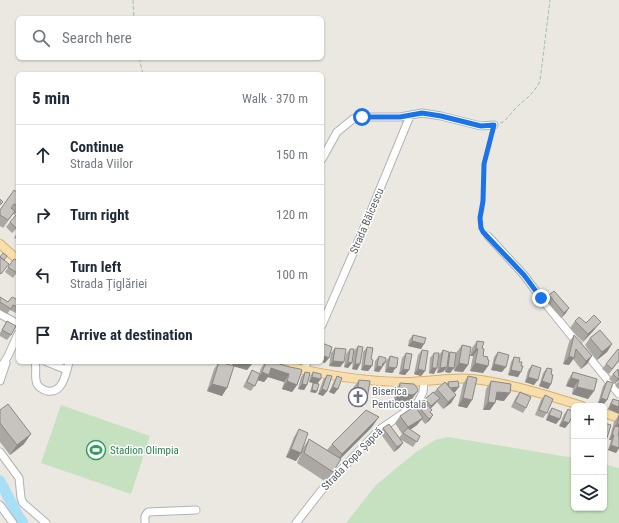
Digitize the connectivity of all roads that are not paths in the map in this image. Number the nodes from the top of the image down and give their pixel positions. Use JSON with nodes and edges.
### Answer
{"nodes":[{"id":1,"x":410,"y":116,"type":"junction"},
{"id":2,"x":494,"y":125,"type":"road end"},
{"id":3,"x":324,"y":155,"type":"edge"},
{"id":4,"x":488,"y":236,"type":"road end"},
{"id":5,"x":0,"y":244,"type":"edge"},
{"id":6,"x":16,"y":258,"type":"edge"},
{"id":7,"x":0,"y":314,"type":"edge"},
{"id":8,"x":324,"y":320,"type":"edge"},
{"id":9,"x":16,"y":323,"type":"edge"},
{"id":10,"x":16,"y":339,"type":"edge"},
{"id":11,"x":12,"y":348,"type":"junction"},
{"id":12,"x":16,"y":351,"type":"edge"},
{"id":13,"x":8,"y":356,"type":"junction"},
{"id":14,"x":34,"y":364,"type":"edge"},
{"id":15,"x":52,"y":364,"type":"edge"},
{"id":16,"x":68,"y":364,"type":"edge"},
{"id":17,"x":278,"y":364,"type":"edge"},
{"id":18,"x":306,"y":364,"type":"edge"},
{"id":19,"x":0,"y":369,"type":"edge"},
{"id":20,"x":67,"y":370,"type":"junction"},
{"id":21,"x":304,"y":371,"type":"junction"},
{"id":22,"x":0,"y":381,"type":"edge"},
{"id":23,"x":424,"y":381,"type":"junction"},
{"id":24,"x":619,"y":394,"type":"edge"},
{"id":25,"x":572,"y":403,"type":"edge"},
{"id":26,"x":607,"y":414,"type":"edge"},
{"id":27,"x":619,"y":418,"type":"edge"},
{"id":28,"x":0,"y":452,"type":"edge"},
{"id":29,"x":0,"y":505,"type":"edge"},
{"id":30,"x":196,"y":510,"type":"dead end"},
{"id":31,"x":13,"y":523,"type":"edge"},
{"id":32,"x":46,"y":523,"type":"edge"},
{"id":33,"x":146,"y":523,"type":"edge"},
{"id":34,"x":296,"y":523,"type":"edge"}],
"edges":[{"from":1,"to":2,"type":"street"},
{"from":1,"to":3,"type":"street"},
{"from":1,"to":8,"type":"street","name":"Strada Bălcescu"},
{"from":4,"to":24,"type":"street"},
{"from":5,"to":6,"type":"main road"},
{"from":7,"to":9,"type":"street"},
{"from":10,"to":11,"type":"street"},
{"from":11,"to":12,"type":"street"},
{"from":11,"to":13,"type":"street"},
{"from":13,"to":19,"type":"street"},
{"from":13,"to":22,"type":"street"},
{"from":14,"to":20,"type":"street"},
{"from":15,"to":20,"type":"street"},
{"from":16,"to":20,"type":"street"},
{"from":17,"to":21,"type":"main road"},
{"from":18,"to":21,"type":"street"},
{"from":21,"to":23,"type":"main road"},
{"from":23,"to":25,"type":"main road"},
{"from":23,"to":34,"type":"street","name":"Strada Popa Șapcă"},
{"from":26,"to":27,"type":"main road"},
{"from":28,"to":32,"type":"street"},
{"from":29,"to":31,"type":"street"},
{"from":30,"to":33,"type":"street"}]}
